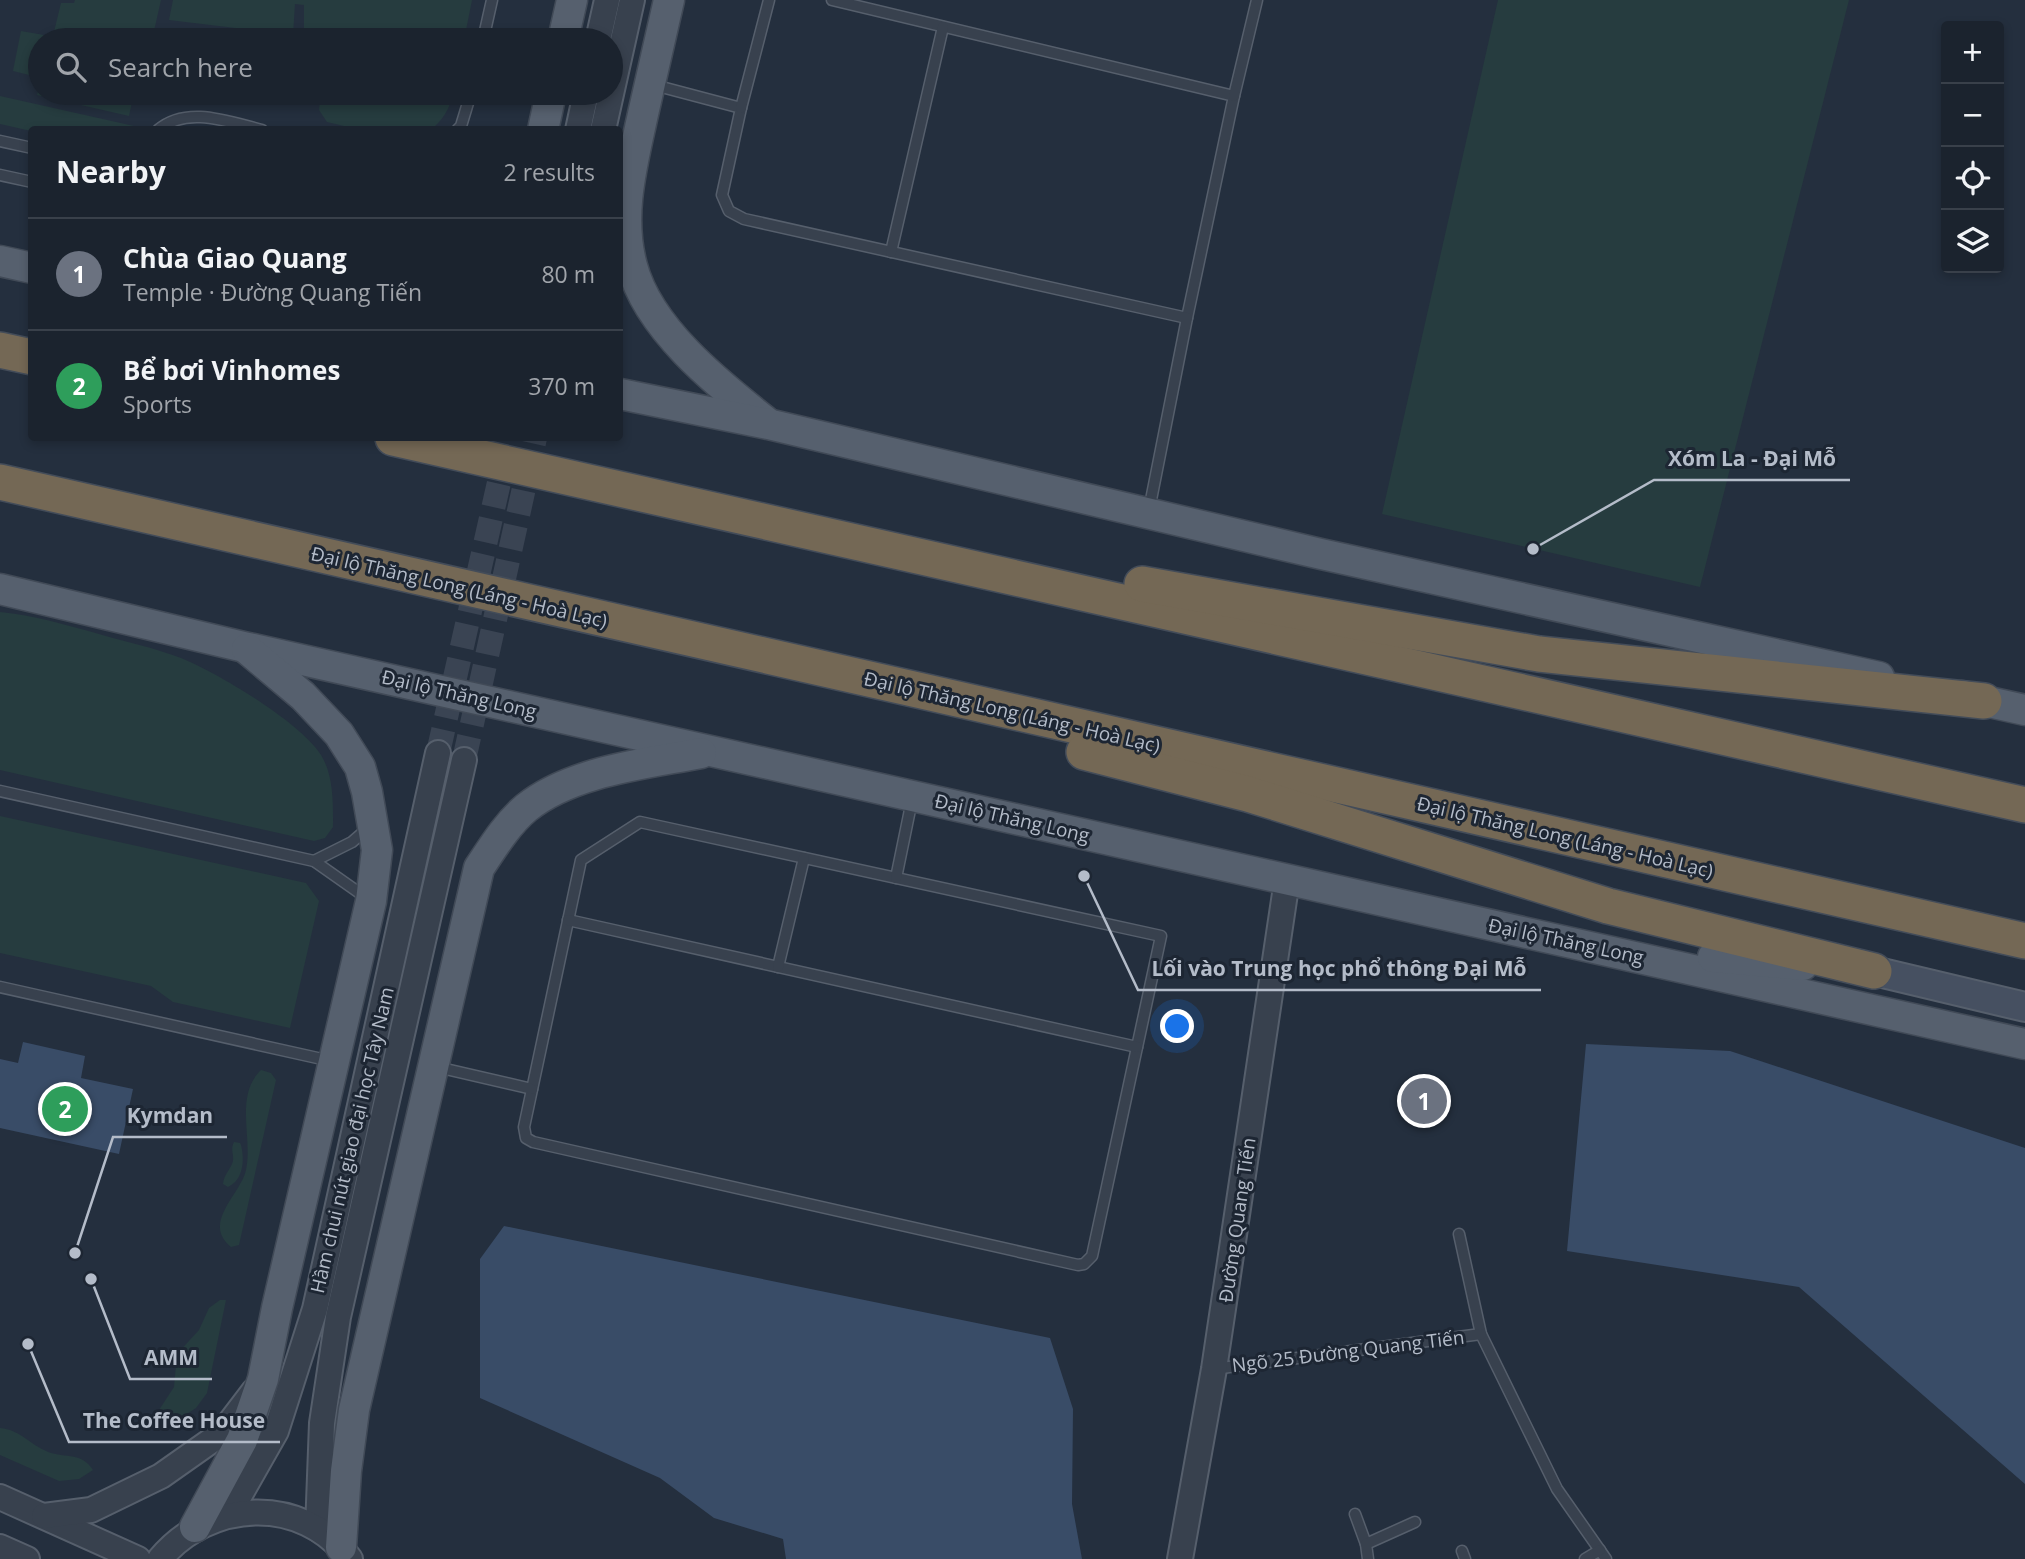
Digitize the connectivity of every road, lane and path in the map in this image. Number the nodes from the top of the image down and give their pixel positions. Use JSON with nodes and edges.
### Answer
{"nodes":[{"id":1,"x":492,"y":0,"type":"edge"},
{"id":2,"x":572,"y":0,"type":"edge"},
{"id":3,"x":607,"y":0,"type":"edge"},
{"id":4,"x":632,"y":0,"type":"edge"},
{"id":5,"x":669,"y":0,"type":"edge"},
{"id":6,"x":769,"y":0,"type":"edge"},
{"id":7,"x":832,"y":0,"type":"edge"},
{"id":8,"x":1257,"y":0,"type":"edge"},
{"id":9,"x":943,"y":27,"type":"junction"},
{"id":10,"x":486,"y":28,"type":"edge"},
{"id":11,"x":566,"y":28,"type":"edge"},
{"id":12,"x":601,"y":28,"type":"edge"},
{"id":13,"x":623,"y":40,"type":"edge"},
{"id":14,"x":650,"y":84,"type":"junction"},
{"id":15,"x":1234,"y":96,"type":"junction"},
{"id":16,"x":467,"y":105,"type":"edge"},
{"id":17,"x":548,"y":105,"type":"edge"},
{"id":18,"x":583,"y":105,"type":"edge"},
{"id":19,"x":609,"y":105,"type":"edge"},
{"id":20,"x":741,"y":108,"type":"junction"},
{"id":21,"x":165,"y":126,"type":"edge"},
{"id":22,"x":244,"y":126,"type":"edge"},
{"id":23,"x":461,"y":126,"type":"edge"},
{"id":24,"x":544,"y":126,"type":"edge"},
{"id":25,"x":579,"y":126,"type":"edge"},
{"id":26,"x":604,"y":126,"type":"edge"},
{"id":27,"x":0,"y":141,"type":"edge"},
{"id":28,"x":28,"y":147,"type":"edge"},
{"id":29,"x":0,"y":175,"type":"edge"},
{"id":30,"x":28,"y":181,"type":"edge"},
{"id":31,"x":891,"y":252,"type":"junction"},
{"id":32,"x":0,"y":261,"type":"edge"},
{"id":33,"x":28,"y":267,"type":"edge"},
{"id":34,"x":1187,"y":318,"type":"junction"},
{"id":35,"x":0,"y":334,"type":"edge"},
{"id":36,"x":28,"y":339,"type":"edge"},
{"id":37,"x":0,"y":350,"type":"edge"},
{"id":38,"x":28,"y":356,"type":"edge"},
{"id":39,"x":623,"y":395,"type":"edge"},
{"id":40,"x":768,"y":424,"type":"junction"},
{"id":41,"x":407,"y":441,"type":"edge"},
{"id":42,"x":0,"y":482,"type":"edge"},
{"id":43,"x":674,"y":500,"type":"junction"},
{"id":44,"x":0,"y":502,"type":"edge"},
{"id":45,"x":1149,"y":513,"type":"junction"},
{"id":46,"x":366,"y":566,"type":"junction"},
{"id":47,"x":0,"y":589,"type":"edge"},
{"id":48,"x":574,"y":613,"type":"junction"},
{"id":49,"x":244,"y":647,"type":"junction"},
{"id":50,"x":1984,"y":701,"type":"junction"},
{"id":51,"x":2025,"y":710,"type":"edge"},
{"id":52,"x":713,"y":751,"type":"junction"},
{"id":53,"x":438,"y":753,"type":"tunnel mouth"},
{"id":54,"x":464,"y":760,"type":"tunnel mouth"},
{"id":55,"x":0,"y":791,"type":"edge"},
{"id":56,"x":913,"y":796,"type":"junction"},
{"id":57,"x":2025,"y":805,"type":"edge"},
{"id":58,"x":373,"y":824,"type":"junction"},
{"id":59,"x":804,"y":858,"type":"junction"},
{"id":60,"x":314,"y":861,"type":"junction"},
{"id":61,"x":895,"y":878,"type":"junction"},
{"id":62,"x":1287,"y":880,"type":"junction"},
{"id":63,"x":371,"y":901,"type":"junction"},
{"id":64,"x":568,"y":920,"type":"junction"},
{"id":65,"x":2025,"y":941,"type":"edge"},
{"id":66,"x":1605,"y":948,"type":"junction"},
{"id":67,"x":778,"y":967,"type":"junction"},
{"id":68,"x":1874,"y":971,"type":"junction"},
{"id":69,"x":0,"y":987,"type":"edge"},
{"id":70,"x":2025,"y":1007,"type":"edge"},
{"id":71,"x":2025,"y":1044,"type":"edge"},
{"id":72,"x":1138,"y":1047,"type":"junction"},
{"id":73,"x":332,"y":1061,"type":"junction"},
{"id":74,"x":433,"y":1066,"type":"junction"},
{"id":75,"x":532,"y":1089,"type":"junction"},
{"id":76,"x":1459,"y":1234,"type":"dead end"},
{"id":77,"x":1481,"y":1334,"type":"junction"},
{"id":78,"x":1214,"y":1368,"type":"junction"},
{"id":79,"x":263,"y":1379,"type":"junction"},
{"id":80,"x":0,"y":1497,"type":"edge"},
{"id":81,"x":229,"y":1514,"type":"junction"},
{"id":82,"x":1355,"y":1514,"type":"dead end"},
{"id":83,"x":44,"y":1516,"type":"junction"},
{"id":84,"x":1415,"y":1522,"type":"dead end"},
{"id":85,"x":195,"y":1527,"type":"junction"},
{"id":86,"x":1366,"y":1544,"type":"junction"},
{"id":87,"x":336,"y":1545,"type":"edge"},
{"id":88,"x":0,"y":1547,"type":"edge"},
{"id":89,"x":1603,"y":1555,"type":"edge"},
{"id":90,"x":27,"y":1559,"type":"edge"},
{"id":91,"x":138,"y":1559,"type":"edge"},
{"id":92,"x":160,"y":1559,"type":"edge"},
{"id":93,"x":1180,"y":1559,"type":"edge"},
{"id":94,"x":1368,"y":1559,"type":"edge"},
{"id":95,"x":1585,"y":1559,"type":"edge"}],
"edges":[{"from":1,"to":10,"type":"lane"},
{"from":2,"to":11,"type":"main road"},
{"from":3,"to":12,"type":"street"},
{"from":4,"to":13,"type":"street"},
{"from":5,"to":14,"type":"main road"},
{"from":6,"to":20,"type":"lane"},
{"from":7,"to":9,"type":"lane"},
{"from":8,"to":15,"type":"lane"},
{"from":9,"to":15,"type":"lane"},
{"from":9,"to":31,"type":"lane"},
{"from":14,"to":20,"type":"lane"},
{"from":14,"to":40,"type":"main road"},
{"from":15,"to":34,"type":"lane"},
{"from":16,"to":23,"type":"lane"},
{"from":17,"to":24,"type":"main road"},
{"from":18,"to":25,"type":"street"},
{"from":19,"to":26,"type":"street"},
{"from":20,"to":31,"type":"lane"},
{"from":21,"to":22,"type":"lane"},
{"from":27,"to":28,"type":"lane"},
{"from":29,"to":30,"type":"lane"},
{"from":31,"to":34,"type":"lane"},
{"from":32,"to":33,"type":"main road"},
{"from":34,"to":45,"type":"lane"},
{"from":35,"to":36,"type":"highway"},
{"from":37,"to":38,"type":"highway"},
{"from":39,"to":40,"type":"main road"},
{"from":40,"to":45,"type":"main road"},
{"from":41,"to":43,"type":"highway"},
{"from":42,"to":46,"type":"highway","name":"Đại lộ Thăng Long (Láng - Hoà Lạc)"},
{"from":43,"to":50,"type":"highway"},
{"from":43,"to":57,"type":"highway"},
{"from":44,"to":46,"type":"highway"},
{"from":45,"to":50,"type":"main road"},
{"from":46,"to":48,"type":"highway","name":"Đại lộ Thăng Long (Láng - Hoà Lạc)"},
{"from":47,"to":49,"type":"main road","name":"Đại lộ Thăng Long"},
{"from":48,"to":65,"type":"highway","name":"Đại lộ Thăng Long (Láng - Hoà Lạc)"},
{"from":48,"to":68,"type":"highway"},
{"from":49,"to":52,"type":"main road","name":"Đại lộ Thăng Long"},
{"from":49,"to":58,"type":"main road"},
{"from":50,"to":51,"type":"main road"},
{"from":52,"to":56,"type":"main road","name":"Đại lộ Thăng Long"},
{"from":52,"to":74,"type":"main road"},
{"from":53,"to":81,"type":"street","name":"Hầm chui nút giao đại học Tây Nam"},
{"from":54,"to":87,"type":"street","name":"Hầm chui nút giao đại học Tây Nam"},
{"from":55,"to":60,"type":"lane"},
{"from":56,"to":61,"type":"lane"},
{"from":56,"to":62,"type":"main road","name":"Đại lộ Thăng Long"},
{"from":58,"to":60,"type":"lane"},
{"from":58,"to":63,"type":"main road"},
{"from":59,"to":61,"type":"lane"},
{"from":59,"to":64,"type":"lane"},
{"from":59,"to":67,"type":"lane"},
{"from":60,"to":63,"type":"lane"},
{"from":61,"to":72,"type":"lane"},
{"from":62,"to":66,"type":"main road","name":"Đại lộ Thăng Long"},
{"from":62,"to":78,"type":"street","name":"Đường Quang Tiến"},
{"from":63,"to":73,"type":"main road"},
{"from":64,"to":67,"type":"lane"},
{"from":64,"to":75,"type":"lane"},
{"from":66,"to":68,"type":"main road"},
{"from":66,"to":71,"type":"main road","name":"Đại lộ Thăng Long"},
{"from":67,"to":72,"type":"lane"},
{"from":68,"to":70,"type":"main road"},
{"from":69,"to":73,"type":"lane"},
{"from":72,"to":75,"type":"lane"},
{"from":73,"to":79,"type":"main road"},
{"from":74,"to":75,"type":"lane"},
{"from":74,"to":87,"type":"main road"},
{"from":76,"to":77,"type":"lane","name":"Ngõ 25 Đường Quang Tiến"},
{"from":77,"to":78,"type":"lane","name":"Ngõ 25 Đường Quang Tiến"},
{"from":77,"to":89,"type":"lane","name":"Ngõ 25 Đường Quang Tiến"},
{"from":78,"to":93,"type":"street","name":"Đường Quang Tiến"},
{"from":79,"to":83,"type":"street"},
{"from":79,"to":85,"type":"main road"},
{"from":80,"to":83,"type":"street"},
{"from":81,"to":85,"type":"street"},
{"from":81,"to":87,"type":"street"},
{"from":82,"to":86,"type":"lane"},
{"from":83,"to":91,"type":"street"},
{"from":84,"to":86,"type":"lane"},
{"from":85,"to":92,"type":"street"},
{"from":86,"to":94,"type":"lane"},
{"from":88,"to":90,"type":"street"},
{"from":89,"to":95,"type":"lane"}]}
